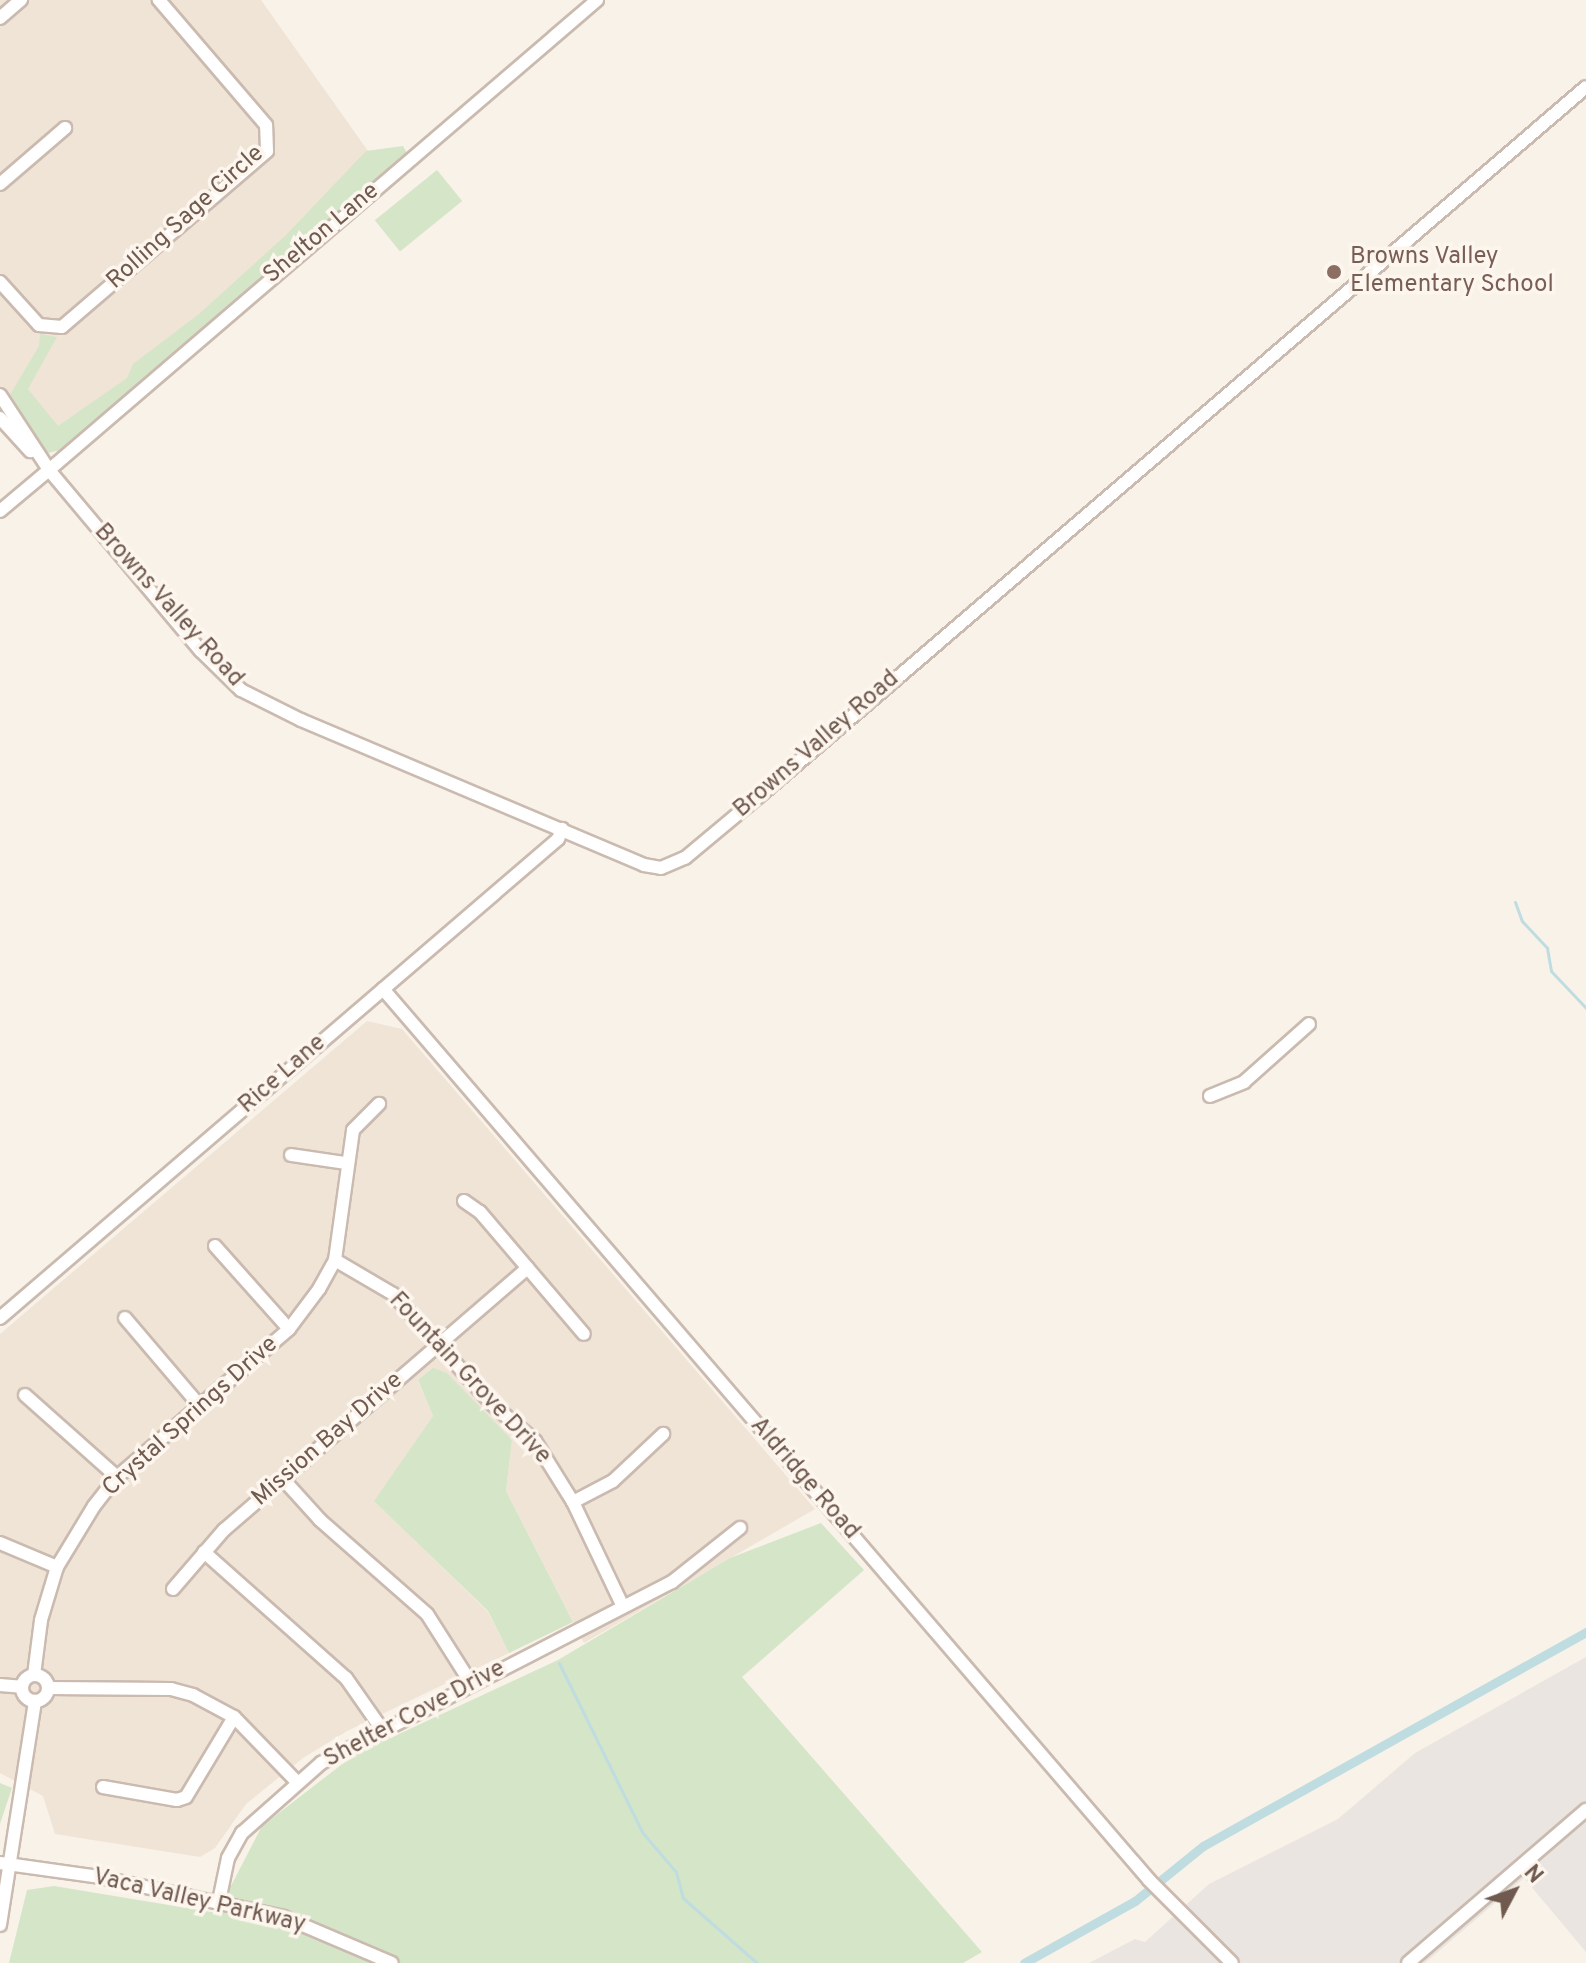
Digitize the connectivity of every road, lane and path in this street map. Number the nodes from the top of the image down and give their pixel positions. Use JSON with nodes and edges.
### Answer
{"nodes":[{"id":1,"x":21,"y":0,"type":"edge"},
{"id":2,"x":159,"y":0,"type":"edge"},
{"id":3,"x":597,"y":0,"type":"edge"},
{"id":4,"x":0,"y":18,"type":"edge"},
{"id":5,"x":1586,"y":87,"type":"edge"},
{"id":6,"x":65,"y":128,"type":"dead end"},
{"id":7,"x":0,"y":184,"type":"edge"},
{"id":8,"x":0,"y":282,"type":"edge"},
{"id":9,"x":0,"y":395,"type":"edge"},
{"id":10,"x":0,"y":418,"type":"edge"},
{"id":11,"x":49,"y":470,"type":"junction"},
{"id":12,"x":0,"y":511,"type":"edge"},
{"id":13,"x":562,"y":829,"type":"junction"},
{"id":14,"x":383,"y":989,"type":"junction"},
{"id":15,"x":1309,"y":1024,"type":"dead end"},
{"id":16,"x":1210,"y":1096,"type":"dead end"},
{"id":17,"x":379,"y":1104,"type":"dead end"},
{"id":18,"x":291,"y":1155,"type":"dead end"},
{"id":19,"x":345,"y":1163,"type":"junction"},
{"id":20,"x":464,"y":1201,"type":"dead end"},
{"id":21,"x":215,"y":1246,"type":"dead end"},
{"id":22,"x":335,"y":1260,"type":"junction"},
{"id":23,"x":528,"y":1268,"type":"junction"},
{"id":24,"x":0,"y":1318,"type":"edge"},
{"id":25,"x":125,"y":1318,"type":"dead end"},
{"id":26,"x":289,"y":1329,"type":"junction"},
{"id":27,"x":584,"y":1334,"type":"dead end"},
{"id":28,"x":441,"y":1344,"type":"junction"},
{"id":29,"x":25,"y":1395,"type":"dead end"},
{"id":30,"x":200,"y":1406,"type":"junction"},
{"id":31,"x":663,"y":1434,"type":"dead end"},
{"id":32,"x":117,"y":1477,"type":"junction"},
{"id":33,"x":283,"y":1479,"type":"junction"},
{"id":34,"x":573,"y":1502,"type":"junction"},
{"id":35,"x":740,"y":1528,"type":"dead end"},
{"id":36,"x":0,"y":1543,"type":"edge"},
{"id":37,"x":204,"y":1552,"type":"junction"},
{"id":38,"x":57,"y":1567,"type":"junction"},
{"id":39,"x":173,"y":1589,"type":"dead end"},
{"id":40,"x":623,"y":1607,"type":"junction"},
{"id":41,"x":34,"y":1675,"type":"junction"},
{"id":42,"x":471,"y":1683,"type":"junction"},
{"id":43,"x":0,"y":1685,"type":"edge"},
{"id":44,"x":21,"y":1687,"type":"junction"},
{"id":45,"x":48,"y":1688,"type":"junction"},
{"id":46,"x":35,"y":1701,"type":"junction"},
{"id":47,"x":234,"y":1717,"type":"junction"},
{"id":48,"x":381,"y":1728,"type":"junction"},
{"id":49,"x":297,"y":1782,"type":"junction"},
{"id":50,"x":103,"y":1787,"type":"dead end"},
{"id":51,"x":1586,"y":1810,"type":"edge"},
{"id":52,"x":6,"y":1864,"type":"edge"},
{"id":53,"x":219,"y":1901,"type":"junction"},
{"id":54,"x":0,"y":1925,"type":"edge"},
{"id":55,"x":392,"y":1963,"type":"edge"},
{"id":56,"x":1232,"y":1963,"type":"edge"},
{"id":57,"x":1408,"y":1963,"type":"edge"}],
"edges":[{"from":1,"to":4,"type":"street"},
{"from":2,"to":8,"type":"street","name":"Rolling Sage Circle"},
{"from":3,"to":11,"type":"street","name":"Shelton Lane"},
{"from":5,"to":13,"type":"street","name":"Browns Valley Road"},
{"from":6,"to":7,"type":"street"},
{"from":9,"to":11,"type":"street"},
{"from":10,"to":11,"type":"street"},
{"from":11,"to":12,"type":"street"},
{"from":11,"to":13,"type":"street","name":"Browns Valley Road"},
{"from":13,"to":14,"type":"street","name":"Rice Lane"},
{"from":14,"to":24,"type":"street","name":"Rice Lane"},
{"from":14,"to":56,"type":"street","name":"Aldridge Road"},
{"from":15,"to":16,"type":"street"},
{"from":17,"to":19,"type":"street","name":"Crystal Springs Drive"},
{"from":18,"to":19,"type":"street"},
{"from":19,"to":22,"type":"street","name":"Crystal Springs Drive"},
{"from":20,"to":23,"type":"street"},
{"from":21,"to":26,"type":"street"},
{"from":22,"to":26,"type":"street","name":"Crystal Springs Drive"},
{"from":22,"to":28,"type":"street","name":"Fountain Grove Drive"},
{"from":23,"to":27,"type":"street"},
{"from":23,"to":28,"type":"street","name":"Mission Bay Drive"},
{"from":25,"to":30,"type":"street"},
{"from":26,"to":30,"type":"street","name":"Crystal Springs Drive"},
{"from":28,"to":33,"type":"street","name":"Mission Bay Drive"},
{"from":28,"to":34,"type":"street","name":"Fountain Grove Drive"},
{"from":29,"to":32,"type":"street"},
{"from":30,"to":32,"type":"street","name":"Crystal Springs Drive"},
{"from":31,"to":34,"type":"street"},
{"from":32,"to":38,"type":"street","name":"Crystal Springs Drive"},
{"from":33,"to":37,"type":"street","name":"Mission Bay Drive"},
{"from":33,"to":42,"type":"street"},
{"from":34,"to":40,"type":"street","name":"Fountain Grove Drive"},
{"from":35,"to":40,"type":"street","name":"Shelter Cove Drive"},
{"from":36,"to":38,"type":"street"},
{"from":37,"to":39,"type":"street","name":"Mission Bay Drive"},
{"from":37,"to":48,"type":"street"},
{"from":38,"to":41,"type":"street","name":"Crystal Springs Drive"},
{"from":40,"to":42,"type":"street","name":"Shelter Cove Drive"},
{"from":41,"to":44,"type":"street"},
{"from":41,"to":45,"type":"street"},
{"from":42,"to":48,"type":"street","name":"Shelter Cove Drive"},
{"from":43,"to":44,"type":"street"},
{"from":44,"to":46,"type":"street"},
{"from":45,"to":46,"type":"street"},
{"from":45,"to":47,"type":"street"},
{"from":46,"to":52,"type":"street"},
{"from":47,"to":49,"type":"street"},
{"from":47,"to":50,"type":"street"},
{"from":48,"to":49,"type":"street","name":"Shelter Cove Drive"},
{"from":49,"to":53,"type":"street","name":"Shelter Cove Drive"},
{"from":51,"to":57,"type":"street"},
{"from":52,"to":53,"type":"street","name":"Vaca Valley Parkway"},
{"from":52,"to":54,"type":"street"},
{"from":53,"to":55,"type":"street","name":"Vaca Valley Parkway"}]}
